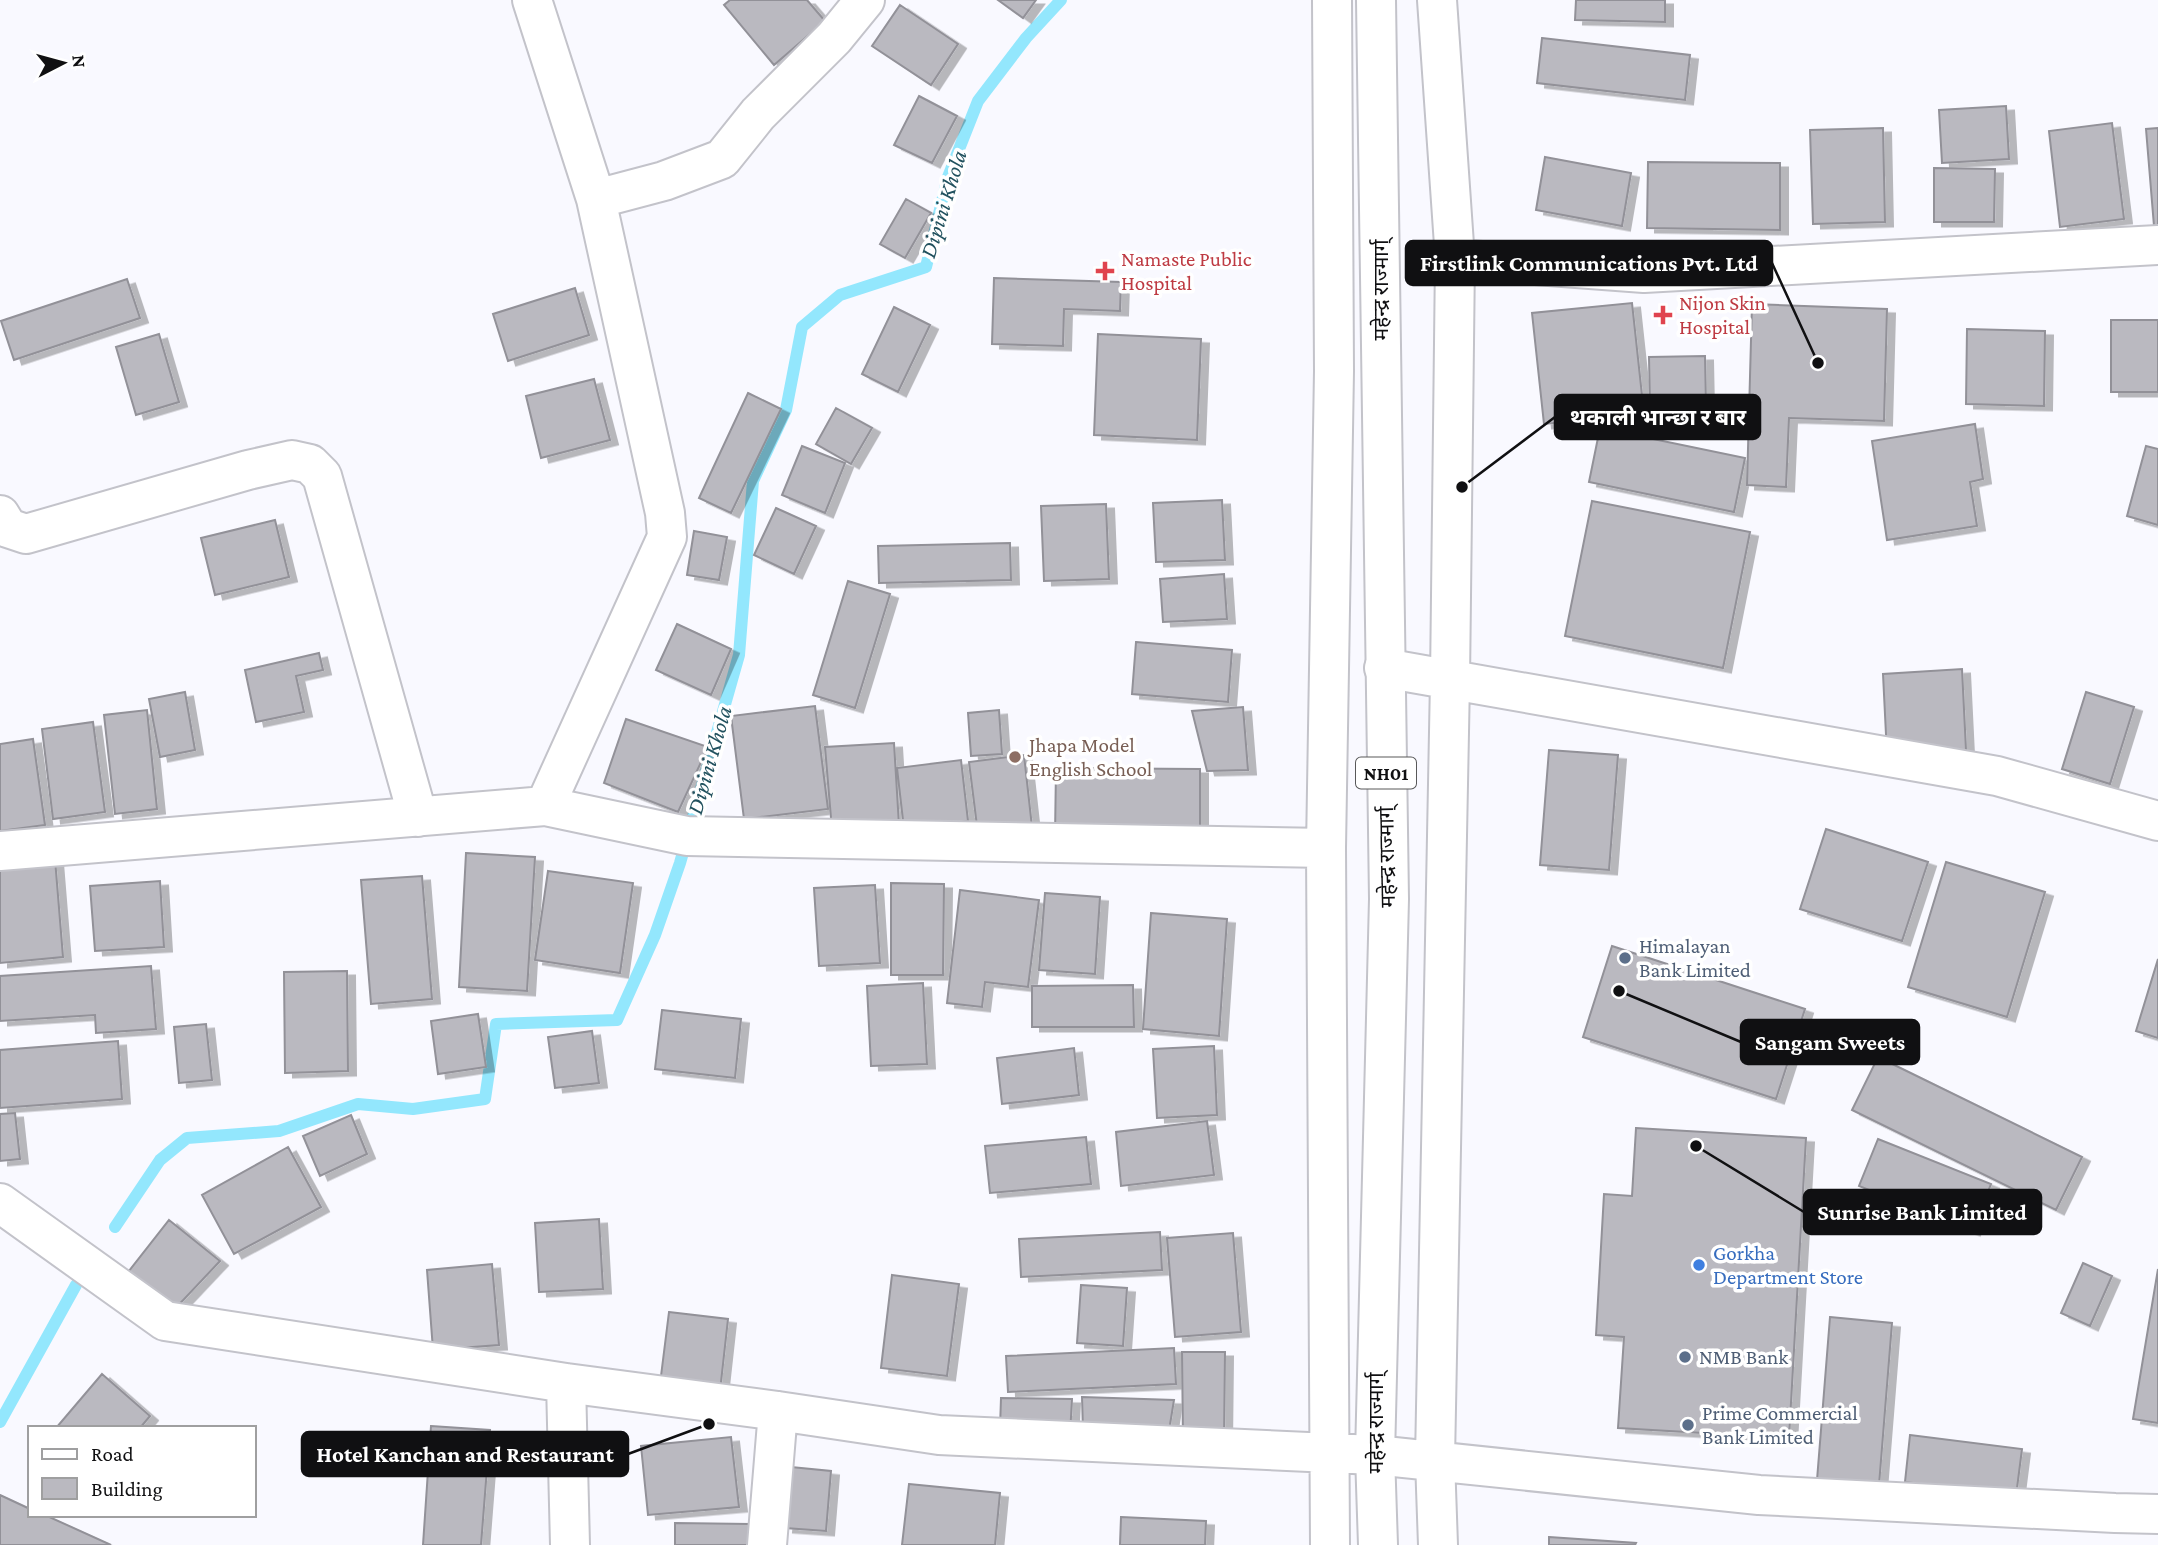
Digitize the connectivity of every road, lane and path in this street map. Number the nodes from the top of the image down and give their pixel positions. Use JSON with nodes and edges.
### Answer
{"nodes":[{"id":1,"x":532,"y":0,"type":"edge"},
{"id":2,"x":865,"y":0,"type":"edge"},
{"id":3,"x":1332,"y":0,"type":"edge"},
{"id":4,"x":1376,"y":0,"type":"edge"},
{"id":5,"x":1437,"y":0,"type":"edge"},
{"id":6,"x":596,"y":199,"type":"junction"},
{"id":7,"x":2158,"y":245,"type":"edge"},
{"id":8,"x":1455,"y":259,"type":"junction"},
{"id":9,"x":0,"y":515,"type":"edge"},
{"id":10,"x":1384,"y":668,"type":"junction"},
{"id":11,"x":1450,"y":680,"type":"junction"},
{"id":12,"x":545,"y":806,"type":"junction"},
{"id":13,"x":418,"y":817,"type":"junction"},
{"id":14,"x":2158,"y":821,"type":"edge"},
{"id":15,"x":1326,"y":848,"type":"junction"},
{"id":16,"x":0,"y":851,"type":"edge"},
{"id":17,"x":0,"y":1203,"type":"edge"},
{"id":18,"x":566,"y":1384,"type":"junction"},
{"id":19,"x":778,"y":1411,"type":"junction"},
{"id":20,"x":1328,"y":1452,"type":"junction"},
{"id":21,"x":1375,"y":1455,"type":"junction"},
{"id":22,"x":1435,"y":1460,"type":"junction"},
{"id":23,"x":2158,"y":1514,"type":"edge"},
{"id":24,"x":570,"y":1545,"type":"edge"},
{"id":25,"x":766,"y":1545,"type":"edge"},
{"id":26,"x":1330,"y":1545,"type":"edge"},
{"id":27,"x":1378,"y":1545,"type":"edge"},
{"id":28,"x":1437,"y":1545,"type":"edge"}],
"edges":[{"from":1,"to":6,"type":"main road"},
{"from":2,"to":6,"type":"main road"},
{"from":3,"to":15,"type":"main road"},
{"from":4,"to":10,"type":"main road","name":"महेन्द्र राज्मार्ग्","number":"NH01"},
{"from":5,"to":8,"type":"main road"},
{"from":6,"to":12,"type":"main road"},
{"from":7,"to":8,"type":"main road"},
{"from":8,"to":11,"type":"main road"},
{"from":9,"to":13,"type":"main road"},
{"from":10,"to":11,"type":"main road"},
{"from":10,"to":21,"type":"main road","name":"महेन्द्र राज्मार्ग्","number":"NH01"},
{"from":11,"to":14,"type":"main road"},
{"from":11,"to":22,"type":"main road"},
{"from":12,"to":13,"type":"main road"},
{"from":12,"to":15,"type":"main road"},
{"from":13,"to":16,"type":"main road"},
{"from":15,"to":20,"type":"main road"},
{"from":17,"to":18,"type":"main road"},
{"from":18,"to":19,"type":"main road"},
{"from":18,"to":24,"type":"main road"},
{"from":19,"to":20,"type":"main road"},
{"from":19,"to":25,"type":"main road"},
{"from":20,"to":21,"type":"main road"},
{"from":20,"to":26,"type":"main road"},
{"from":21,"to":22,"type":"main road"},
{"from":21,"to":27,"type":"main road","name":"महेन्द्र राज्मार्ग्","number":"NH01"},
{"from":22,"to":23,"type":"main road"},
{"from":22,"to":28,"type":"main road"}]}
